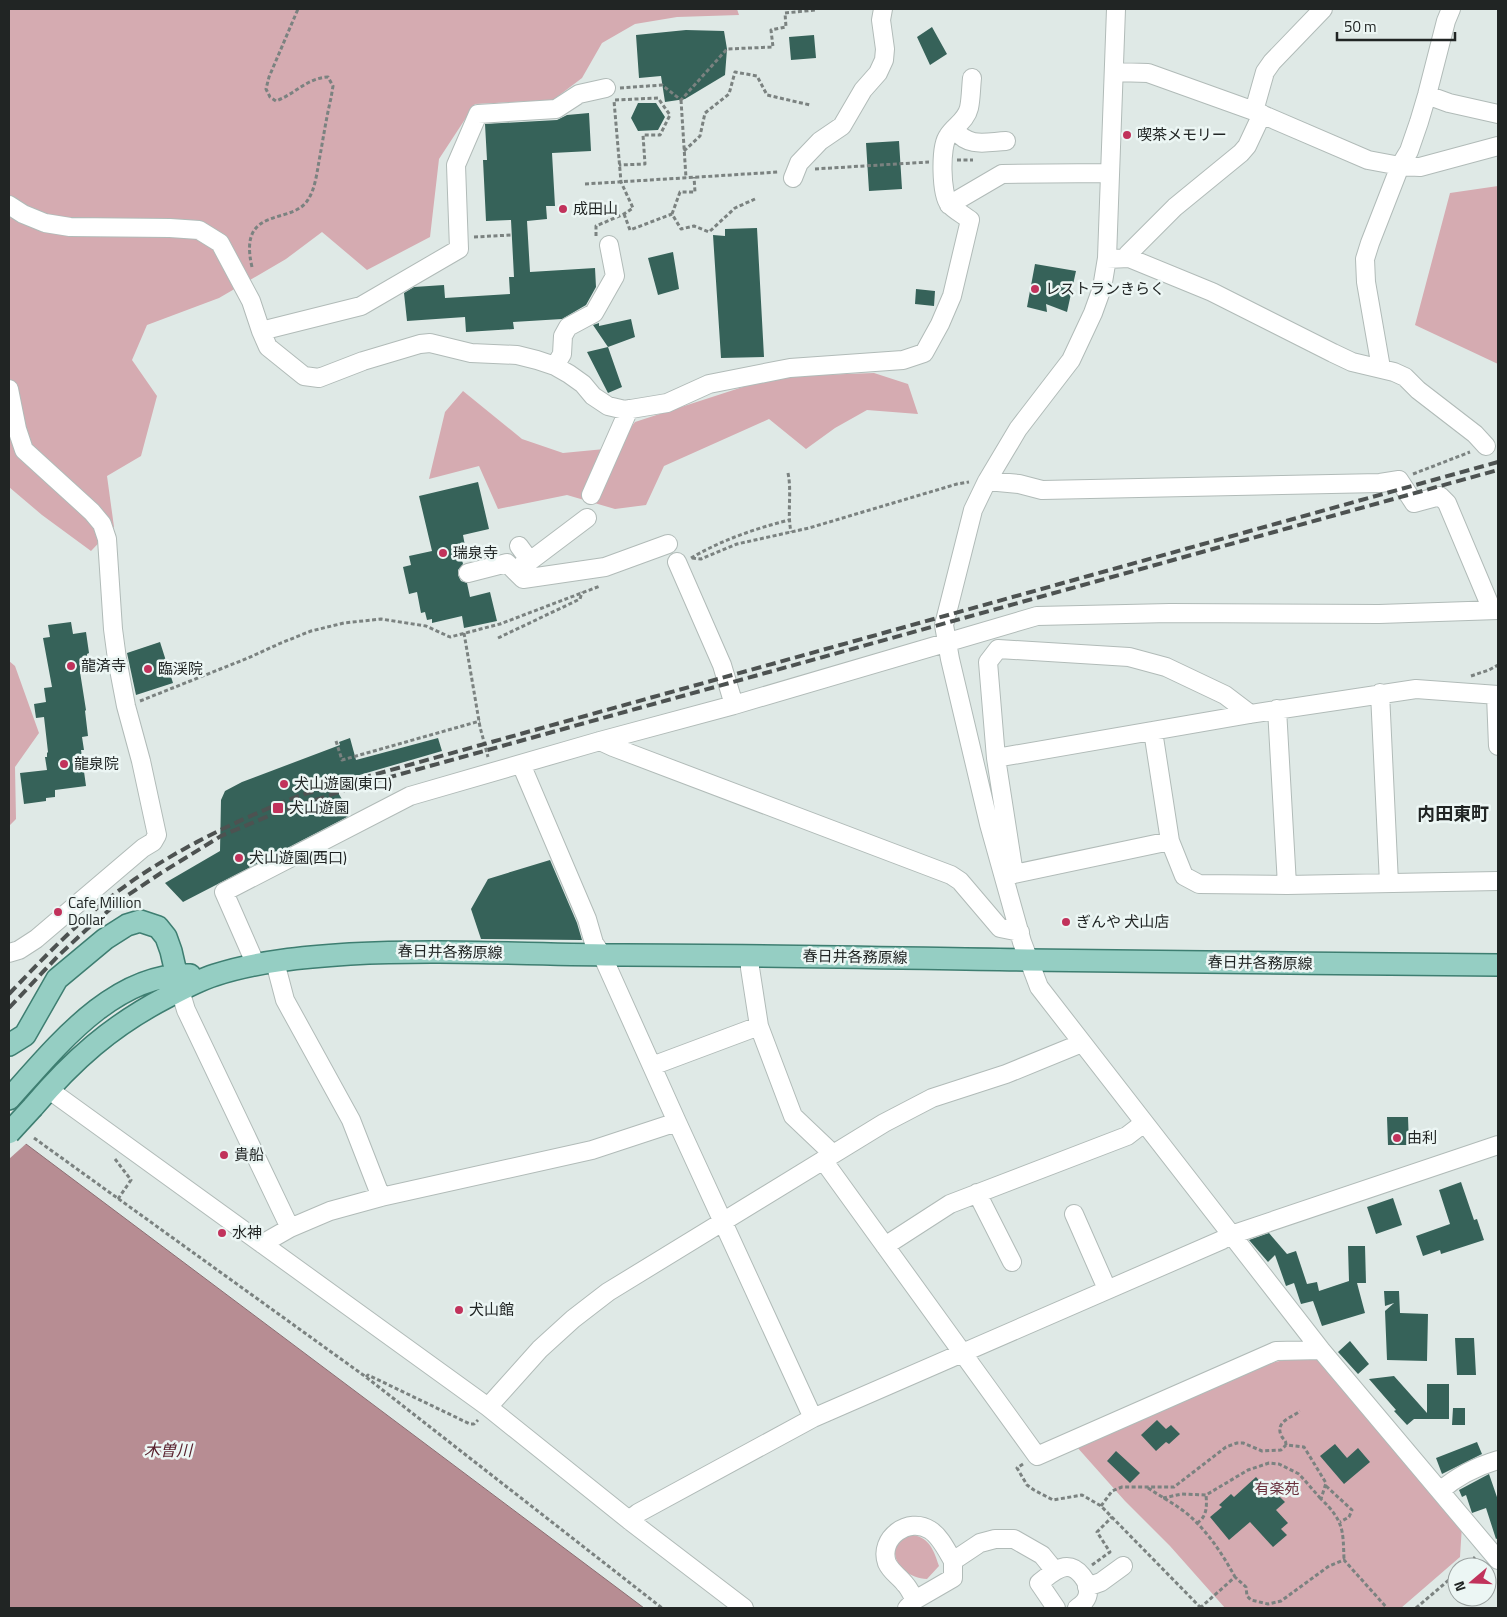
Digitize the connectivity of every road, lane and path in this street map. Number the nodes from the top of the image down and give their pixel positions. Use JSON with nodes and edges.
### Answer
{"nodes":[{"id":1,"x":298,"y":9,"type":"edge"},
{"id":2,"x":883,"y":9,"type":"edge"},
{"id":3,"x":1116,"y":9,"type":"edge"},
{"id":4,"x":1323,"y":9,"type":"edge"},
{"id":5,"x":1451,"y":9,"type":"edge"},
{"id":6,"x":816,"y":10,"type":"edge"},
{"id":7,"x":1114,"y":72,"type":"junction"},
{"id":8,"x":972,"y":78,"type":"dead end"},
{"id":9,"x":611,"y":93,"type":"junction"},
{"id":10,"x":1427,"y":96,"type":"junction"},
{"id":11,"x":681,"y":100,"type":"junction"},
{"id":12,"x":810,"y":105,"type":"dead end"},
{"id":13,"x":1258,"y":113,"type":"junction"},
{"id":14,"x":1498,"y":114,"type":"edge"},
{"id":15,"x":954,"y":130,"type":"junction"},
{"id":16,"x":1006,"y":141,"type":"dead end"},
{"id":17,"x":1498,"y":146,"type":"edge"},
{"id":18,"x":684,"y":151,"type":"junction"},
{"id":19,"x":926,"y":162,"type":"dead end"},
{"id":20,"x":619,"y":165,"type":"junction"},
{"id":21,"x":1400,"y":166,"type":"junction"},
{"id":22,"x":1109,"y":173,"type":"junction"},
{"id":23,"x":794,"y":174,"type":"junction"},
{"id":24,"x":694,"y":177,"type":"junction"},
{"id":25,"x":686,"y":178,"type":"junction"},
{"id":26,"x":621,"y":182,"type":"junction"},
{"id":27,"x":585,"y":184,"type":"dead end"},
{"id":28,"x":755,"y":199,"type":"dead end"},
{"id":29,"x":9,"y":205,"type":"edge"},
{"id":30,"x":949,"y":205,"type":"junction"},
{"id":31,"x":624,"y":214,"type":"junction"},
{"id":32,"x":672,"y":214,"type":"junction"},
{"id":33,"x":596,"y":226,"type":"dead end"},
{"id":34,"x":512,"y":236,"type":"dead end"},
{"id":35,"x":458,"y":238,"type":"junction"},
{"id":36,"x":609,"y":245,"type":"dead end"},
{"id":37,"x":1126,"y":258,"type":"junction"},
{"id":38,"x":1107,"y":259,"type":"junction"},
{"id":39,"x":253,"y":271,"type":"dead end"},
{"id":40,"x":261,"y":331,"type":"junction"},
{"id":41,"x":555,"y":366,"type":"junction"},
{"id":42,"x":1381,"y":368,"type":"junction"},
{"id":43,"x":9,"y":389,"type":"edge"},
{"id":44,"x":629,"y":410,"type":"junction"},
{"id":45,"x":1486,"y":446,"type":"joint"},
{"id":46,"x":788,"y":473,"type":"dead end"},
{"id":47,"x":1399,"y":480,"type":"junction"},
{"id":48,"x":987,"y":481,"type":"junction"},
{"id":49,"x":591,"y":495,"type":"dead end"},
{"id":50,"x":587,"y":518,"type":"dead end"},
{"id":51,"x":789,"y":520,"type":"junction"},
{"id":52,"x":791,"y":532,"type":"dead end"},
{"id":53,"x":668,"y":544,"type":"junction"},
{"id":54,"x":519,"y":546,"type":"dead end"},
{"id":55,"x":601,"y":556,"type":"dead end"},
{"id":56,"x":681,"y":560,"type":"junction"},
{"id":57,"x":530,"y":561,"type":"junction"},
{"id":58,"x":516,"y":572,"type":"junction"},
{"id":59,"x":468,"y":573,"type":"dead end"},
{"id":60,"x":582,"y":591,"type":"dead end"},
{"id":61,"x":1495,"y":610,"type":"edge"},
{"id":62,"x":464,"y":633,"type":"dead end"},
{"id":63,"x":498,"y":638,"type":"dead end"},
{"id":64,"x":947,"y":642,"type":"junction"},
{"id":65,"x":1380,"y":694,"type":"junction"},
{"id":66,"x":1497,"y":695,"type":"edge"},
{"id":67,"x":734,"y":705,"type":"junction"},
{"id":68,"x":1277,"y":709,"type":"junction"},
{"id":69,"x":1250,"y":714,"type":"junction"},
{"id":70,"x":480,"y":721,"type":"junction"},
{"id":71,"x":1153,"y":731,"type":"junction"},
{"id":72,"x":336,"y":741,"type":"dead end"},
{"id":73,"x":600,"y":741,"type":"junction"},
{"id":74,"x":1498,"y":746,"type":"edge"},
{"id":75,"x":996,"y":758,"type":"junction"},
{"id":76,"x":521,"y":764,"type":"junction"},
{"id":77,"x":492,"y":772,"type":"junction"},
{"id":78,"x":1170,"y":841,"type":"junction"},
{"id":79,"x":1009,"y":875,"type":"junction"},
{"id":80,"x":1498,"y":881,"type":"edge"},
{"id":81,"x":1389,"y":883,"type":"junction"},
{"id":82,"x":1287,"y":885,"type":"junction"},
{"id":83,"x":1020,"y":932,"type":"junction"},
{"id":84,"x":9,"y":953,"type":"edge"},
{"id":85,"x":602,"y":955,"type":"junction"},
{"id":86,"x":750,"y":955,"type":"junction"},
{"id":87,"x":1028,"y":960,"type":"junction"},
{"id":88,"x":265,"y":964,"type":"junction"},
{"id":89,"x":1498,"y":965,"type":"edge"},
{"id":90,"x":178,"y":982,"type":"junction"},
{"id":91,"x":759,"y":1026,"type":"junction"},
{"id":92,"x":1082,"y":1043,"type":"junction"},
{"id":93,"x":9,"y":1045,"type":"edge"},
{"id":94,"x":652,"y":1066,"type":"junction"},
{"id":95,"x":48,"y":1089,"type":"junction"},
{"id":96,"x":17,"y":1102,"type":"edge"},
{"id":97,"x":677,"y":1122,"type":"junction"},
{"id":98,"x":1144,"y":1124,"type":"junction"},
{"id":99,"x":9,"y":1133,"type":"edge"},
{"id":100,"x":34,"y":1138,"type":"dead end"},
{"id":101,"x":1498,"y":1145,"type":"edge"},
{"id":102,"x":111,"y":1154,"type":"dead end"},
{"id":103,"x":828,"y":1157,"type":"junction"},
{"id":104,"x":977,"y":1193,"type":"junction"},
{"id":105,"x":382,"y":1197,"type":"junction"},
{"id":106,"x":118,"y":1199,"type":"junction"},
{"id":107,"x":1074,"y":1214,"type":"dead end"},
{"id":108,"x":722,"y":1222,"type":"junction"},
{"id":109,"x":290,"y":1228,"type":"junction"},
{"id":110,"x":1231,"y":1235,"type":"junction"},
{"id":111,"x":262,"y":1244,"type":"junction"},
{"id":112,"x":886,"y":1246,"type":"junction"},
{"id":113,"x":1012,"y":1262,"type":"dead end"},
{"id":114,"x":1107,"y":1289,"type":"junction"},
{"id":115,"x":1322,"y":1350,"type":"junction"},
{"id":116,"x":961,"y":1352,"type":"junction"},
{"id":117,"x":366,"y":1377,"type":"junction"},
{"id":118,"x":1300,"y":1411,"type":"dead end"},
{"id":119,"x":483,"y":1414,"type":"junction"},
{"id":120,"x":814,"y":1418,"type":"junction"},
{"id":121,"x":1286,"y":1446,"type":"junction"},
{"id":122,"x":1037,"y":1456,"type":"junction"},
{"id":123,"x":1498,"y":1460,"type":"edge"},
{"id":124,"x":1326,"y":1486,"type":"junction"},
{"id":125,"x":1148,"y":1488,"type":"junction"},
{"id":126,"x":1440,"y":1491,"type":"junction"},
{"id":127,"x":1206,"y":1496,"type":"junction"},
{"id":128,"x":1163,"y":1498,"type":"junction"},
{"id":129,"x":1321,"y":1499,"type":"junction"},
{"id":130,"x":1101,"y":1506,"type":"junction"},
{"id":131,"x":1112,"y":1517,"type":"junction"},
{"id":132,"x":629,"y":1520,"type":"junction"},
{"id":133,"x":1340,"y":1522,"type":"junction"},
{"id":134,"x":1197,"y":1524,"type":"junction"},
{"id":135,"x":1344,"y":1560,"type":"junction"},
{"id":136,"x":1498,"y":1560,"type":"edge"},
{"id":137,"x":953,"y":1561,"type":"junction"},
{"id":138,"x":1123,"y":1566,"type":"dead end"},
{"id":139,"x":1055,"y":1572,"type":"junction"},
{"id":140,"x":1235,"y":1577,"type":"junction"},
{"id":141,"x":1447,"y":1582,"type":"edge"},
{"id":142,"x":1094,"y":1585,"type":"junction"},
{"id":143,"x":911,"y":1604,"type":"edge"},
{"id":144,"x":662,"y":1608,"type":"edge"},
{"id":145,"x":744,"y":1608,"type":"edge"},
{"id":146,"x":1056,"y":1608,"type":"edge"},
{"id":147,"x":1077,"y":1608,"type":"edge"},
{"id":148,"x":1201,"y":1608,"type":"edge"},
{"id":149,"x":1387,"y":1608,"type":"edge"},
{"id":150,"x":1416,"y":1608,"type":"edge"}],
"edges":[{"from":1,"to":39,"type":"path"},
{"from":2,"to":23,"type":"street"},
{"from":3,"to":7,"type":"street"},
{"from":4,"to":13,"type":"street"},
{"from":5,"to":10,"type":"street"},
{"from":6,"to":11,"type":"path"},
{"from":7,"to":13,"type":"street"},
{"from":7,"to":22,"type":"street"},
{"from":8,"to":15,"type":"street"},
{"from":9,"to":11,"type":"path"},
{"from":9,"to":20,"type":"path"},
{"from":9,"to":20,"type":"path"},
{"from":9,"to":35,"type":"street"},
{"from":10,"to":14,"type":"street"},
{"from":10,"to":21,"type":"street"},
{"from":11,"to":18,"type":"path"},
{"from":12,"to":18,"type":"path"},
{"from":13,"to":21,"type":"street"},
{"from":13,"to":37,"type":"street"},
{"from":15,"to":16,"type":"street"},
{"from":15,"to":30,"type":"street"},
{"from":17,"to":21,"type":"street"},
{"from":18,"to":25,"type":"path"},
{"from":19,"to":23,"type":"path"},
{"from":20,"to":26,"type":"path"},
{"from":21,"to":42,"type":"street"},
{"from":22,"to":30,"type":"street"},
{"from":22,"to":38,"type":"street"},
{"from":23,"to":24,"type":"path"},
{"from":24,"to":25,"type":"path"},
{"from":24,"to":32,"type":"path"},
{"from":25,"to":26,"type":"path"},
{"from":26,"to":27,"type":"path"},
{"from":26,"to":31,"type":"path"},
{"from":28,"to":32,"type":"path"},
{"from":29,"to":40,"type":"street"},
{"from":30,"to":44,"type":"street"},
{"from":31,"to":32,"type":"path"},
{"from":31,"to":33,"type":"path"},
{"from":34,"to":35,"type":"path"},
{"from":35,"to":40,"type":"street"},
{"from":36,"to":41,"type":"street"},
{"from":37,"to":38,"type":"street"},
{"from":37,"to":42,"type":"street"},
{"from":38,"to":48,"type":"street"},
{"from":40,"to":41,"type":"street"},
{"from":41,"to":44,"type":"street"},
{"from":42,"to":45,"type":"street"},
{"from":43,"to":84,"type":"street"},
{"from":44,"to":49,"type":"street"},
{"from":45,"to":47,"type":"path"},
{"from":46,"to":51,"type":"path"},
{"from":47,"to":48,"type":"street"},
{"from":47,"to":61,"type":"street"},
{"from":48,"to":64,"type":"street"},
{"from":50,"to":57,"type":"street"},
{"from":51,"to":52,"type":"path"},
{"from":51,"to":56,"type":"path"},
{"from":53,"to":55,"type":"street"},
{"from":53,"to":56,"type":"street"},
{"from":53,"to":58,"type":"street"},
{"from":54,"to":57,"type":"street"},
{"from":56,"to":67,"type":"street"},
{"from":57,"to":58,"type":"street"},
{"from":58,"to":59,"type":"street"},
{"from":60,"to":63,"type":"path"},
{"from":61,"to":64,"type":"street"},
{"from":62,"to":70,"type":"path"},
{"from":64,"to":67,"type":"street"},
{"from":64,"to":79,"type":"street"},
{"from":65,"to":66,"type":"street"},
{"from":65,"to":68,"type":"street"},
{"from":65,"to":81,"type":"street"},
{"from":66,"to":74,"type":"street"},
{"from":67,"to":73,"type":"street"},
{"from":68,"to":69,"type":"street"},
{"from":68,"to":82,"type":"street"},
{"from":69,"to":71,"type":"street"},
{"from":69,"to":75,"type":"street"},
{"from":70,"to":72,"type":"path"},
{"from":70,"to":77,"type":"path"},
{"from":71,"to":75,"type":"street"},
{"from":71,"to":78,"type":"street"},
{"from":73,"to":76,"type":"street"},
{"from":73,"to":83,"type":"street"},
{"from":75,"to":79,"type":"street"},
{"from":76,"to":77,"type":"street"},
{"from":76,"to":85,"type":"street"},
{"from":77,"to":88,"type":"street"},
{"from":78,"to":79,"type":"street"},
{"from":78,"to":82,"type":"street"},
{"from":79,"to":83,"type":"street"},
{"from":80,"to":81,"type":"street"},
{"from":81,"to":82,"type":"street"},
{"from":83,"to":87,"type":"street"},
{"from":85,"to":86,"type":"main road","name":"春日井各務原線"},
{"from":85,"to":88,"type":"main road","name":"春日井各務原線"},
{"from":85,"to":94,"type":"street"},
{"from":86,"to":87,"type":"main road","name":"春日井各務原線"},
{"from":86,"to":91,"type":"street"},
{"from":87,"to":89,"type":"main road","name":"春日井各務原線"},
{"from":87,"to":92,"type":"street"},
{"from":88,"to":90,"type":"main road","name":"春日井各務原線"},
{"from":88,"to":105,"type":"street"},
{"from":90,"to":93,"type":"main road"},
{"from":90,"to":95,"type":"main road","name":"春日井各務原線"},
{"from":90,"to":96,"type":"main road","name":"春日井各務原線"},
{"from":90,"to":109,"type":"street"},
{"from":91,"to":94,"type":"street"},
{"from":91,"to":103,"type":"street"},
{"from":92,"to":98,"type":"street"},
{"from":92,"to":103,"type":"street"},
{"from":94,"to":97,"type":"street"},
{"from":95,"to":96,"type":"main road","name":"春日井各務原線"},
{"from":95,"to":111,"type":"street"},
{"from":96,"to":99,"type":"main road","name":"春日井各務原線","bridge":true},
{"from":97,"to":105,"type":"street"},
{"from":97,"to":108,"type":"street"},
{"from":98,"to":104,"type":"street"},
{"from":98,"to":110,"type":"street"},
{"from":100,"to":106,"type":"path"},
{"from":101,"to":110,"type":"street"},
{"from":102,"to":106,"type":"path"},
{"from":103,"to":108,"type":"street"},
{"from":103,"to":112,"type":"street"},
{"from":104,"to":112,"type":"street"},
{"from":104,"to":113,"type":"street"},
{"from":105,"to":109,"type":"street"},
{"from":106,"to":117,"type":"path"},
{"from":107,"to":114,"type":"street"},
{"from":108,"to":119,"type":"street"},
{"from":108,"to":120,"type":"street"},
{"from":109,"to":111,"type":"street"},
{"from":110,"to":114,"type":"street"},
{"from":110,"to":115,"type":"street"},
{"from":111,"to":119,"type":"street"},
{"from":112,"to":116,"type":"street"},
{"from":114,"to":116,"type":"street"},
{"from":115,"to":122,"type":"street"},
{"from":115,"to":126,"type":"street"},
{"from":116,"to":120,"type":"street"},
{"from":116,"to":122,"type":"street"},
{"from":117,"to":119,"type":"path"},
{"from":117,"to":144,"type":"path"},
{"from":118,"to":121,"type":"path"},
{"from":119,"to":132,"type":"street"},
{"from":120,"to":132,"type":"street"},
{"from":121,"to":124,"type":"path"},
{"from":121,"to":125,"type":"path"},
{"from":122,"to":130,"type":"path"},
{"from":123,"to":126,"type":"street"},
{"from":124,"to":129,"type":"path"},
{"from":124,"to":133,"type":"path"},
{"from":125,"to":128,"type":"path"},
{"from":125,"to":130,"type":"path"},
{"from":126,"to":136,"type":"street"},
{"from":127,"to":128,"type":"path"},
{"from":127,"to":129,"type":"path"},
{"from":127,"to":134,"type":"path"},
{"from":128,"to":134,"type":"path"},
{"from":129,"to":133,"type":"path"},
{"from":130,"to":131,"type":"path"},
{"from":131,"to":142,"type":"path"},
{"from":131,"to":148,"type":"path"},
{"from":132,"to":145,"type":"street"},
{"from":133,"to":135,"type":"path"},
{"from":134,"to":140,"type":"path"},
{"from":135,"to":140,"type":"path"},
{"from":135,"to":149,"type":"path"},
{"from":137,"to":139,"type":"street"},
{"from":137,"to":143,"type":"street"},
{"from":137,"to":143,"type":"street"},
{"from":138,"to":142,"type":"street"},
{"from":139,"to":142,"type":"street"},
{"from":139,"to":146,"type":"street"},
{"from":140,"to":148,"type":"path"},
{"from":141,"to":150,"type":"path"},
{"from":142,"to":147,"type":"street"}]}
